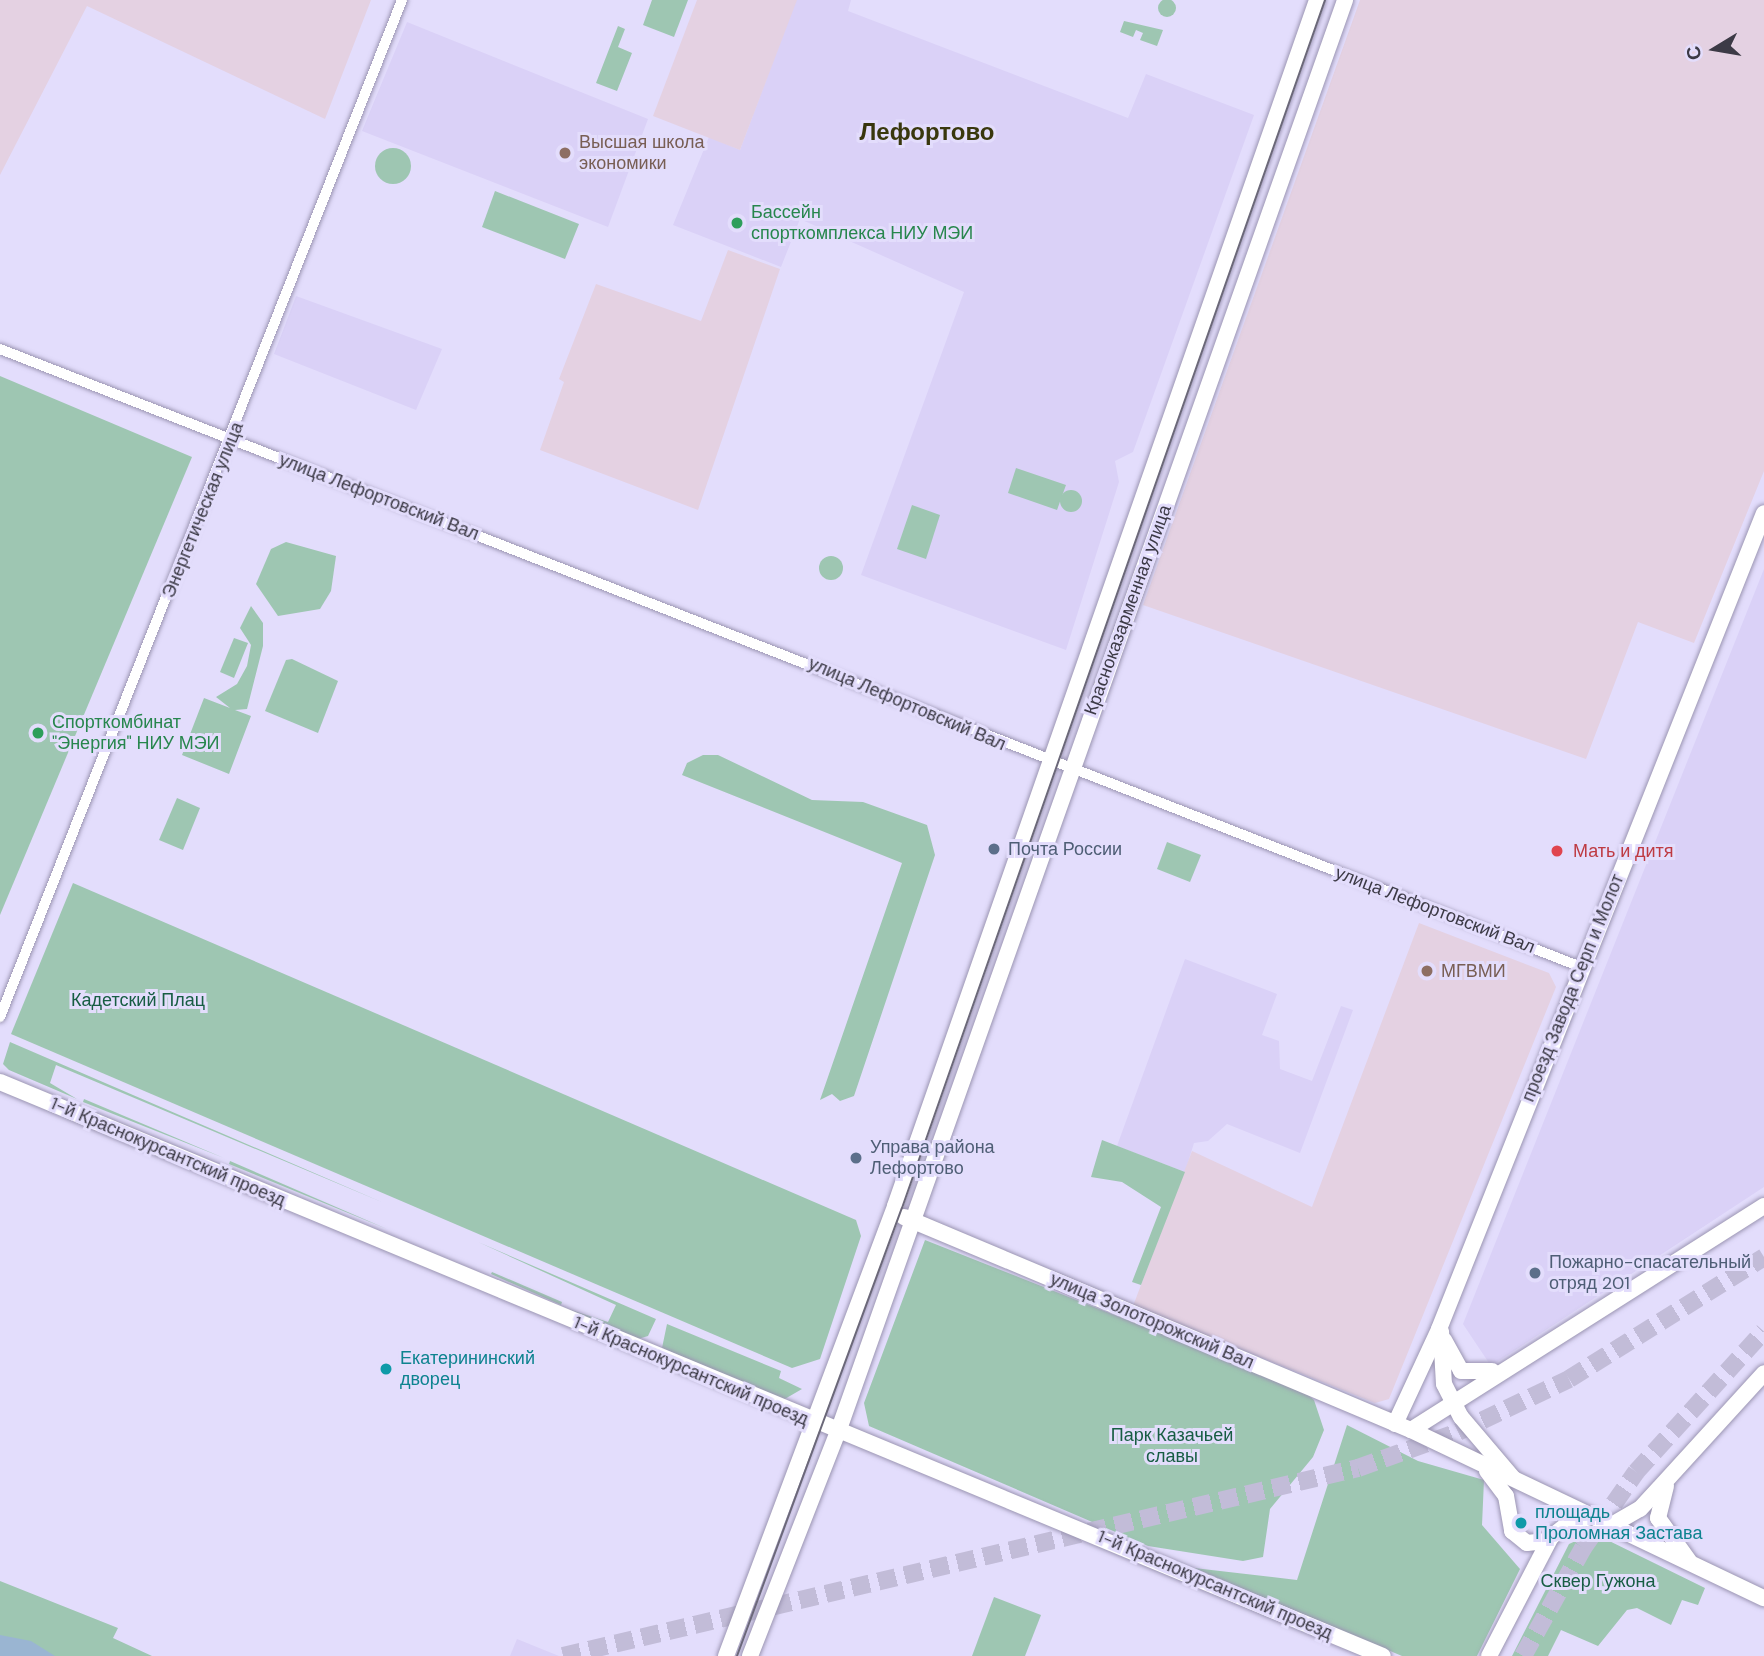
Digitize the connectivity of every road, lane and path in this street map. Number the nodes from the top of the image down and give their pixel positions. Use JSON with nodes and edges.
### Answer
{"nodes":[{"id":1,"x":402,"y":0,"type":"edge"},
{"id":2,"x":1317,"y":0,"type":"edge"},
{"id":3,"x":1345,"y":0,"type":"edge"},
{"id":4,"x":0,"y":349,"type":"edge"},
{"id":5,"x":231,"y":442,"type":"junction"},
{"id":6,"x":1764,"y":513,"type":"edge"},
{"id":7,"x":1052,"y":764,"type":"junction"},
{"id":8,"x":1071,"y":771,"type":"junction"},
{"id":9,"x":1581,"y":967,"type":"junction"},
{"id":10,"x":0,"y":1017,"type":"edge"},
{"id":11,"x":0,"y":1082,"type":"edge"},
{"id":12,"x":1764,"y":1206,"type":"edge"},
{"id":13,"x":892,"y":1213,"type":"junction"},
{"id":14,"x":913,"y":1221,"type":"junction"},
{"id":15,"x":1441,"y":1325,"type":"junction"},
{"id":16,"x":1498,"y":1371,"type":"junction"},
{"id":17,"x":1764,"y":1373,"type":"edge"},
{"id":18,"x":1452,"y":1400,"type":"junction"},
{"id":19,"x":816,"y":1423,"type":"junction"},
{"id":20,"x":1395,"y":1423,"type":"junction"},
{"id":21,"x":1411,"y":1430,"type":"junction"},
{"id":22,"x":838,"y":1432,"type":"junction"},
{"id":23,"x":1483,"y":1467,"type":"junction"},
{"id":24,"x":1668,"y":1480,"type":"junction"},
{"id":25,"x":1515,"y":1481,"type":"junction"},
{"id":26,"x":1547,"y":1498,"type":"junction"},
{"id":27,"x":1510,"y":1511,"type":"junction"},
{"id":28,"x":1591,"y":1517,"type":"junction"},
{"id":29,"x":1610,"y":1526,"type":"junction"},
{"id":30,"x":1553,"y":1535,"type":"junction"},
{"id":31,"x":1521,"y":1540,"type":"junction"},
{"id":32,"x":1692,"y":1565,"type":"junction"},
{"id":33,"x":1530,"y":1573,"type":"junction"},
{"id":34,"x":1764,"y":1598,"type":"edge"},
{"id":35,"x":726,"y":1656,"type":"edge"},
{"id":36,"x":750,"y":1656,"type":"edge"},
{"id":37,"x":1383,"y":1656,"type":"edge"},
{"id":38,"x":1489,"y":1656,"type":"edge"}],
"edges":[{"from":1,"to":5,"type":"street","name":"Энергетическая улица"},
{"from":2,"to":7,"type":"street","name":"Красноказарменная улица"},
{"from":3,"to":8,"type":"street","name":"Красноказарменная улица"},
{"from":4,"to":5,"type":"street","name":"улица Лефортовский Вал"},
{"from":5,"to":7,"type":"street","name":"улица Лефортовский Вал"},
{"from":5,"to":10,"type":"street","name":"Энергетическая улица"},
{"from":6,"to":9,"type":"street","name":"проезд Завода Серп и Молот"},
{"from":7,"to":8,"type":"street","name":"улица Лефортовский Вал"},
{"from":7,"to":13,"type":"street","name":"Красноказарменная улица"},
{"from":8,"to":9,"type":"street","name":"улица Лефортовский Вал"},
{"from":8,"to":14,"type":"street","name":"Красноказарменная улица"},
{"from":9,"to":15,"type":"street","name":"проезд Завода Серп и Молот"},
{"from":11,"to":19,"type":"street","name":"1-й Краснокурсантский проезд"},
{"from":12,"to":16,"type":"street"},
{"from":13,"to":14,"type":"street","name":"улица Золоторожский Вал"},
{"from":13,"to":19,"type":"street","name":"Красноказарменная улица"},
{"from":14,"to":20,"type":"street","name":"улица Золоторожский Вал"},
{"from":14,"to":22,"type":"street","name":"Красноказарменная улица"},
{"from":15,"to":16,"type":"street"},
{"from":15,"to":18,"type":"street"},
{"from":15,"to":20,"type":"street","name":"проезд Завода Серп и Молот"},
{"from":16,"to":18,"type":"street"},
{"from":17,"to":24,"type":"street"},
{"from":18,"to":21,"type":"street"},
{"from":18,"to":25,"type":"street"},
{"from":19,"to":22,"type":"street","name":"1-й Краснокурсантский проезд"},
{"from":19,"to":35,"type":"street"},
{"from":20,"to":21,"type":"street","name":"улица Золоторожский Вал"},
{"from":21,"to":23,"type":"street"},
{"from":22,"to":36,"type":"street"},
{"from":22,"to":37,"type":"street","name":"1-й Краснокурсантский проезд"},
{"from":23,"to":25,"type":"street"},
{"from":23,"to":27,"type":"street"},
{"from":24,"to":29,"type":"street"},
{"from":24,"to":32,"type":"street"},
{"from":25,"to":26,"type":"street"},
{"from":26,"to":27,"type":"street"},
{"from":26,"to":28,"type":"street"},
{"from":26,"to":30,"type":"street"},
{"from":27,"to":31,"type":"street"},
{"from":28,"to":29,"type":"street"},
{"from":28,"to":30,"type":"street"},
{"from":29,"to":32,"type":"street"},
{"from":30,"to":31,"type":"street"},
{"from":30,"to":33,"type":"street"},
{"from":31,"to":33,"type":"street"},
{"from":32,"to":34,"type":"street"},
{"from":33,"to":38,"type":"street"}]}
